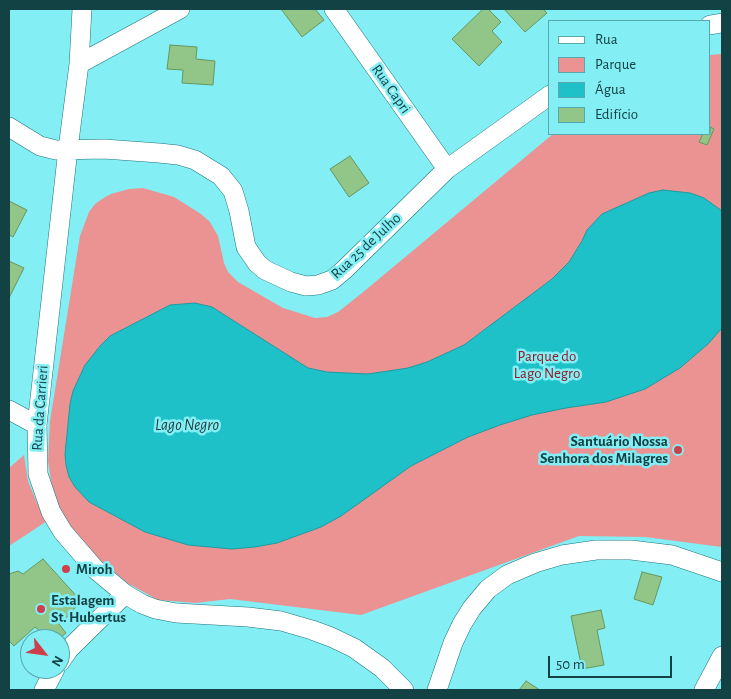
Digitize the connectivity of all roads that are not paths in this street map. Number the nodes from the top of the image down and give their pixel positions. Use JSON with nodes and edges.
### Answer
{"nodes":[{"id":1,"x":82,"y":9,"type":"edge"},
{"id":2,"x":180,"y":9,"type":"edge"},
{"id":3,"x":334,"y":9,"type":"edge"},
{"id":4,"x":79,"y":64,"type":"junction"},
{"id":5,"x":548,"y":96,"type":"edge"},
{"id":6,"x":9,"y":127,"type":"edge"},
{"id":7,"x":68,"y":149,"type":"junction"},
{"id":8,"x":447,"y":169,"type":"junction"},
{"id":9,"x":9,"y":410,"type":"edge"},
{"id":10,"x":37,"y":425,"type":"junction"},
{"id":11,"x":722,"y":572,"type":"edge"},
{"id":12,"x":126,"y":594,"type":"junction"},
{"id":13,"x":70,"y":647,"type":"edge"},
{"id":14,"x":722,"y":656,"type":"edge"},
{"id":15,"x":404,"y":690,"type":"edge"},
{"id":16,"x":437,"y":690,"type":"edge"},
{"id":17,"x":704,"y":690,"type":"edge"}],
"edges":[{"from":1,"to":4,"type":"street","name":"Rua da Carrieri"},
{"from":2,"to":4,"type":"street"},
{"from":3,"to":8,"type":"street","name":"Rua Capri"},
{"from":4,"to":7,"type":"street","name":"Rua da Carrieri"},
{"from":5,"to":8,"type":"street","name":"Rua 25 de Julho"},
{"from":6,"to":7,"type":"street","name":"Rua 25 de Julho"},
{"from":7,"to":8,"type":"street","name":"Rua 25 de Julho"},
{"from":7,"to":10,"type":"street","name":"Rua da Carrieri"},
{"from":9,"to":10,"type":"street"},
{"from":10,"to":12,"type":"street","name":"Rua da Carrieri"},
{"from":11,"to":16,"type":"street"},
{"from":12,"to":13,"type":"street"},
{"from":12,"to":15,"type":"street","name":"Rua da Carrieri"},
{"from":14,"to":17,"type":"street"}]}
